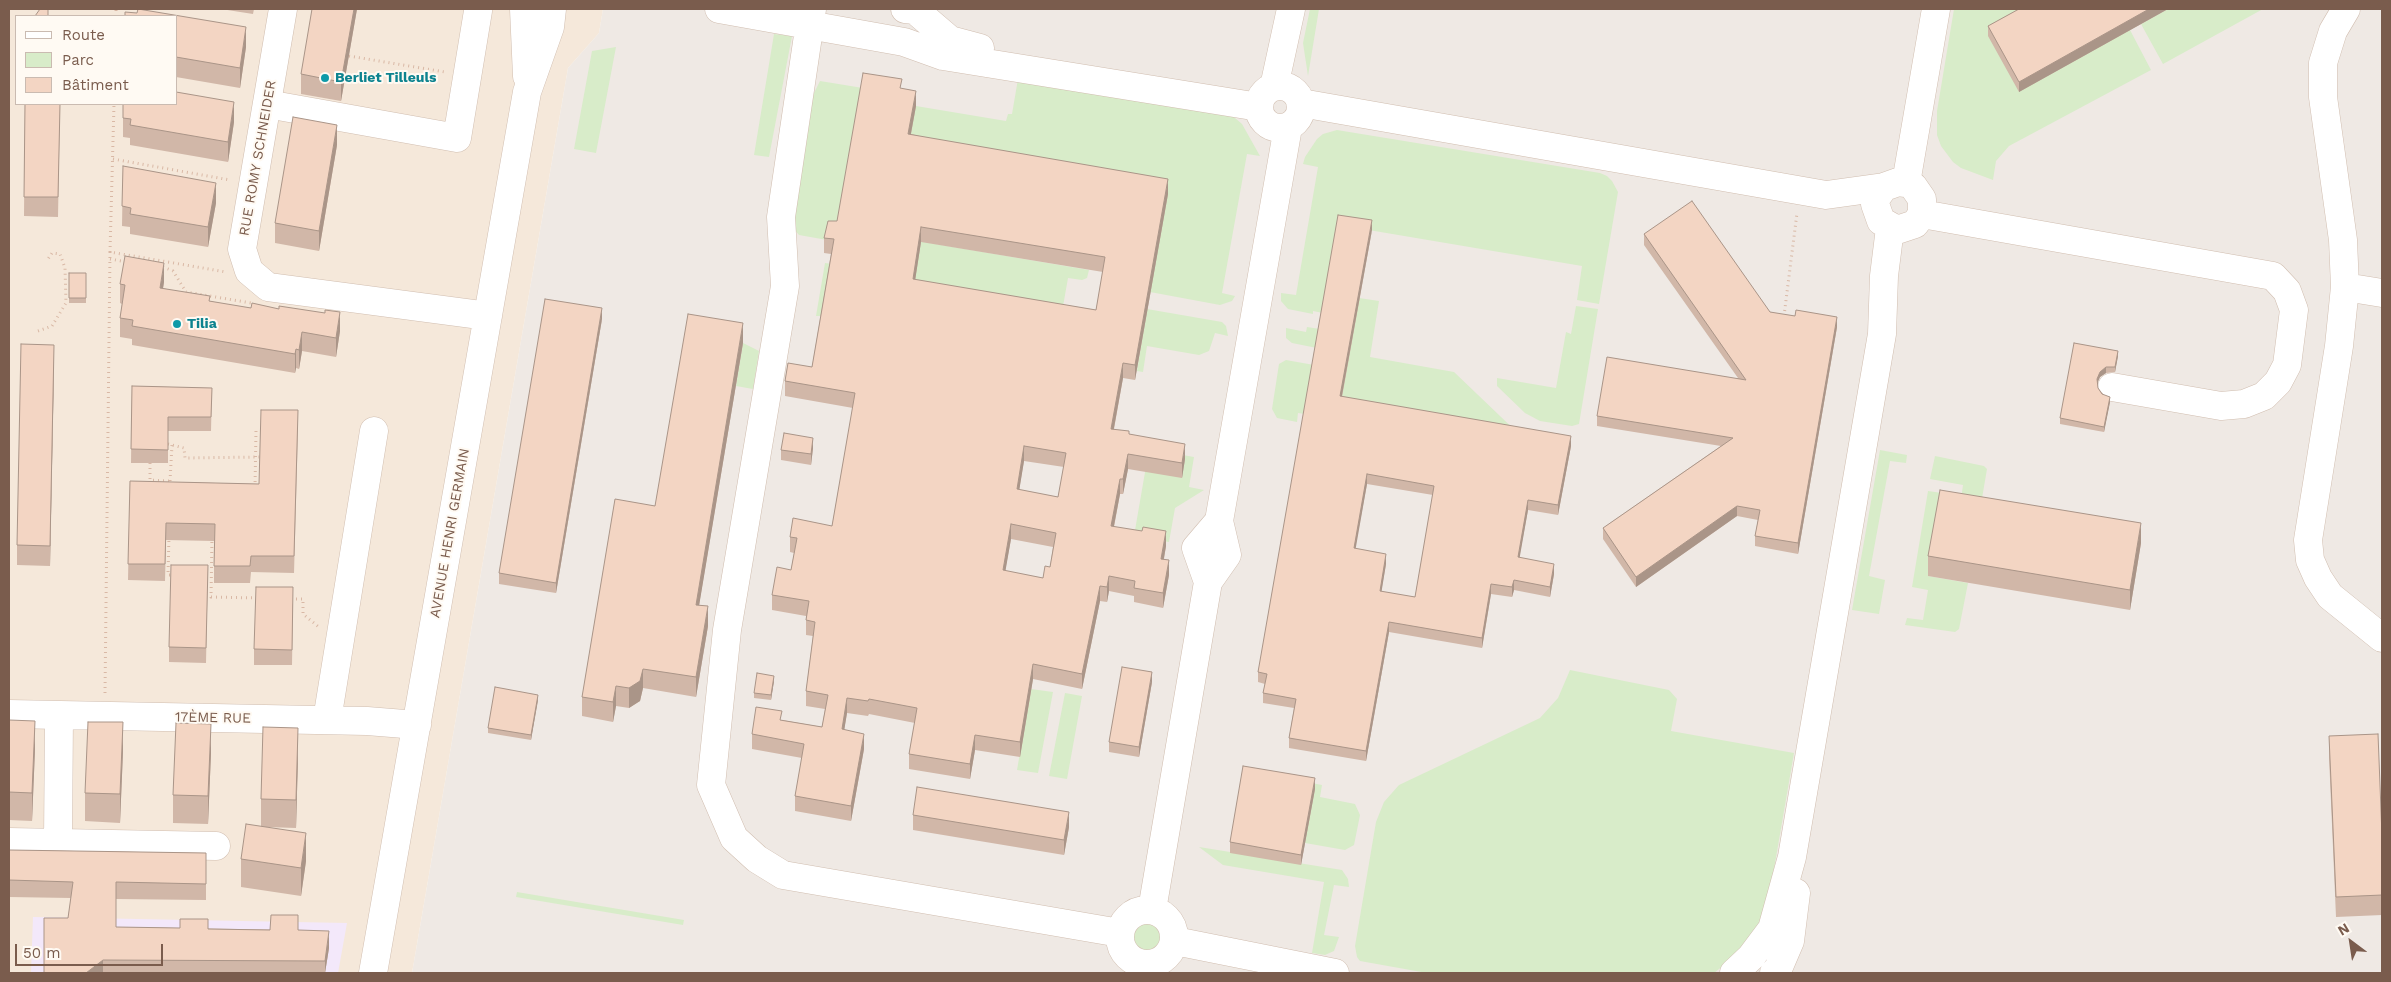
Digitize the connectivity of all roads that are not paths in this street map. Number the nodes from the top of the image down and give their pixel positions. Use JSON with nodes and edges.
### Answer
{"nodes":[{"id":1,"x":283,"y":9,"type":"edge"},
{"id":2,"x":524,"y":9,"type":"edge"},
{"id":3,"x":552,"y":9,"type":"edge"},
{"id":4,"x":719,"y":9,"type":"edge"},
{"id":5,"x":782,"y":9,"type":"edge"},
{"id":6,"x":906,"y":9,"type":"edge"},
{"id":7,"x":1290,"y":9,"type":"edge"},
{"id":8,"x":1936,"y":9,"type":"edge"},
{"id":9,"x":2346,"y":9,"type":"edge"},
{"id":10,"x":478,"y":11,"type":"dead end"},
{"id":11,"x":811,"y":17,"type":"edge"},
{"id":12,"x":527,"y":92,"type":"junction"},
{"id":13,"x":1265,"y":97,"type":"junction"},
{"id":14,"x":267,"y":104,"type":"junction"},
{"id":15,"x":1296,"y":115,"type":"junction"},
{"id":16,"x":1898,"y":208,"type":"junction"},
{"id":17,"x":2345,"y":287,"type":"junction"},
{"id":18,"x":2382,"y":293,"type":"edge"},
{"id":19,"x":488,"y":316,"type":"junction"},
{"id":20,"x":2112,"y":388,"type":"dead end"},
{"id":21,"x":374,"y":431,"type":"dead end"},
{"id":22,"x":2382,"y":638,"type":"edge"},
{"id":23,"x":9,"y":714,"type":"edge"},
{"id":24,"x":59,"y":715,"type":"junction"},
{"id":25,"x":327,"y":720,"type":"junction"},
{"id":26,"x":417,"y":725,"type":"junction"},
{"id":27,"x":9,"y":842,"type":"edge"},
{"id":28,"x":58,"y":843,"type":"junction"},
{"id":29,"x":216,"y":846,"type":"dead end"},
{"id":30,"x":1792,"y":857,"type":"junction"},
{"id":31,"x":1152,"y":910,"type":"junction"},
{"id":32,"x":1120,"y":933,"type":"junction"},
{"id":33,"x":1175,"y":940,"type":"junction"},
{"id":34,"x":373,"y":973,"type":"edge"},
{"id":35,"x":1336,"y":973,"type":"edge"},
{"id":36,"x":1734,"y":973,"type":"edge"},
{"id":37,"x":1774,"y":973,"type":"edge"}],
"edges":[{"from":1,"to":14,"type":"street","name":"RUE ROMY SCHNEIDER"},
{"from":2,"to":12,"type":"street","name":"AVENUE HENRI GERMAIN"},
{"from":3,"to":12,"type":"street","name":"AVENUE HENRI GERMAIN"},
{"from":4,"to":11,"type":"street"},
{"from":5,"to":11,"type":"street"},
{"from":6,"to":13,"type":"street"},
{"from":7,"to":13,"type":"street"},
{"from":8,"to":16,"type":"street"},
{"from":9,"to":17,"type":"street"},
{"from":10,"to":14,"type":"street"},
{"from":11,"to":13,"type":"street"},
{"from":11,"to":32,"type":"street"},
{"from":12,"to":19,"type":"street","name":"AVENUE HENRI GERMAIN"},
{"from":13,"to":15,"type":"street"},
{"from":13,"to":15,"type":"street"},
{"from":14,"to":19,"type":"street","name":"RUE ROMY SCHNEIDER"},
{"from":15,"to":16,"type":"street"},
{"from":15,"to":16,"type":"street"},
{"from":15,"to":31,"type":"street"},
{"from":16,"to":20,"type":"street"},
{"from":16,"to":30,"type":"street"},
{"from":17,"to":18,"type":"street"},
{"from":17,"to":22,"type":"street"},
{"from":19,"to":26,"type":"street","name":"AVENUE HENRI GERMAIN"},
{"from":21,"to":25,"type":"street"},
{"from":23,"to":24,"type":"street","name":"17ÈME RUE"},
{"from":24,"to":25,"type":"street","name":"17ÈME RUE"},
{"from":24,"to":28,"type":"street"},
{"from":25,"to":26,"type":"street","name":"17ÈME RUE"},
{"from":26,"to":34,"type":"street","name":"AVENUE HENRI GERMAIN"},
{"from":27,"to":28,"type":"street"},
{"from":28,"to":29,"type":"street"},
{"from":30,"to":36,"type":"street"},
{"from":30,"to":37,"type":"street"},
{"from":31,"to":32,"type":"street"},
{"from":31,"to":33,"type":"street"},
{"from":32,"to":33,"type":"street"},
{"from":33,"to":35,"type":"street"}]}
